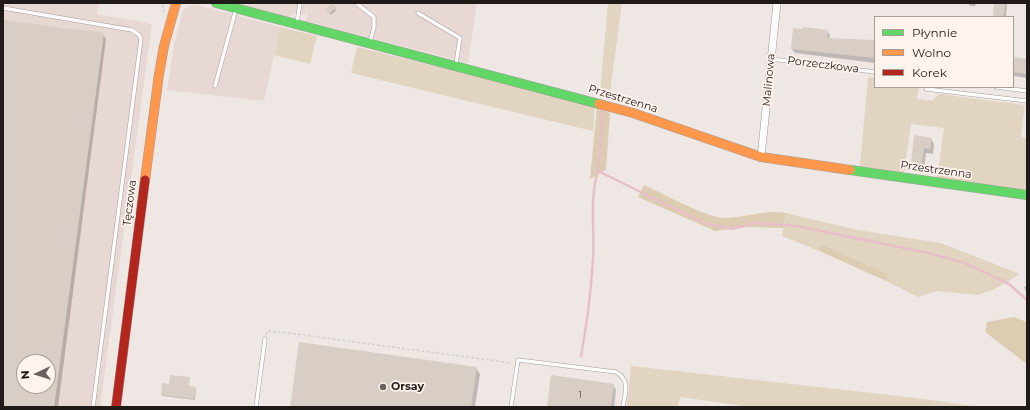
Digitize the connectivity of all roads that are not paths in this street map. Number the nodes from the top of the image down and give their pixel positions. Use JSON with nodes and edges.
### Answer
{"nodes":[{"id":1,"x":176,"y":3,"type":"edge"},
{"id":2,"x":216,"y":3,"type":"edge"},
{"id":3,"x":300,"y":3,"type":"edge"},
{"id":4,"x":356,"y":3,"type":"edge"},
{"id":5,"x":777,"y":3,"type":"edge"},
{"id":6,"x":3,"y":8,"type":"edge"},
{"id":7,"x":236,"y":8,"type":"junction"},
{"id":8,"x":418,"y":13,"type":"dead end"},
{"id":9,"x":297,"y":24,"type":"junction"},
{"id":10,"x":370,"y":43,"type":"junction"},
{"id":11,"x":771,"y":59,"type":"junction"},
{"id":12,"x":456,"y":65,"type":"junction"},
{"id":13,"x":874,"y":72,"type":"edge"},
{"id":14,"x":215,"y":86,"type":"dead end"},
{"id":15,"x":1004,"y":88,"type":"edge"},
{"id":16,"x":926,"y":89,"type":"dead end"},
{"id":17,"x":1027,"y":91,"type":"edge"},
{"id":18,"x":1027,"y":101,"type":"edge"},
{"id":19,"x":761,"y":157,"type":"junction"},
{"id":20,"x":1027,"y":195,"type":"edge"},
{"id":21,"x":265,"y":339,"type":"road end"},
{"id":22,"x":93,"y":407,"type":"edge"},
{"id":23,"x":116,"y":407,"type":"edge"},
{"id":24,"x":256,"y":407,"type":"edge"},
{"id":25,"x":511,"y":407,"type":"edge"},
{"id":26,"x":623,"y":407,"type":"edge"}],
"edges":[{"from":1,"to":23,"type":"street","name":"Tęczowa"},
{"from":2,"to":7,"type":"street","name":"Przestrzenna"},
{"from":3,"to":9,"type":"lane"},
{"from":4,"to":10,"type":"lane"},
{"from":5,"to":11,"type":"street","name":"Malinowa"},
{"from":6,"to":22,"type":"lane"},
{"from":7,"to":9,"type":"street","name":"Przestrzenna"},
{"from":7,"to":14,"type":"lane"},
{"from":8,"to":12,"type":"lane"},
{"from":9,"to":10,"type":"street","name":"Przestrzenna"},
{"from":10,"to":12,"type":"street","name":"Przestrzenna"},
{"from":11,"to":13,"type":"lane","name":"Porzeczkowa"},
{"from":11,"to":19,"type":"street","name":"Malinowa"},
{"from":12,"to":19,"type":"street","name":"Przestrzenna"},
{"from":15,"to":17,"type":"lane"},
{"from":16,"to":18,"type":"lane"},
{"from":19,"to":20,"type":"street","name":"Przestrzenna"},
{"from":21,"to":24,"type":"lane"},
{"from":25,"to":26,"type":"lane"}]}
